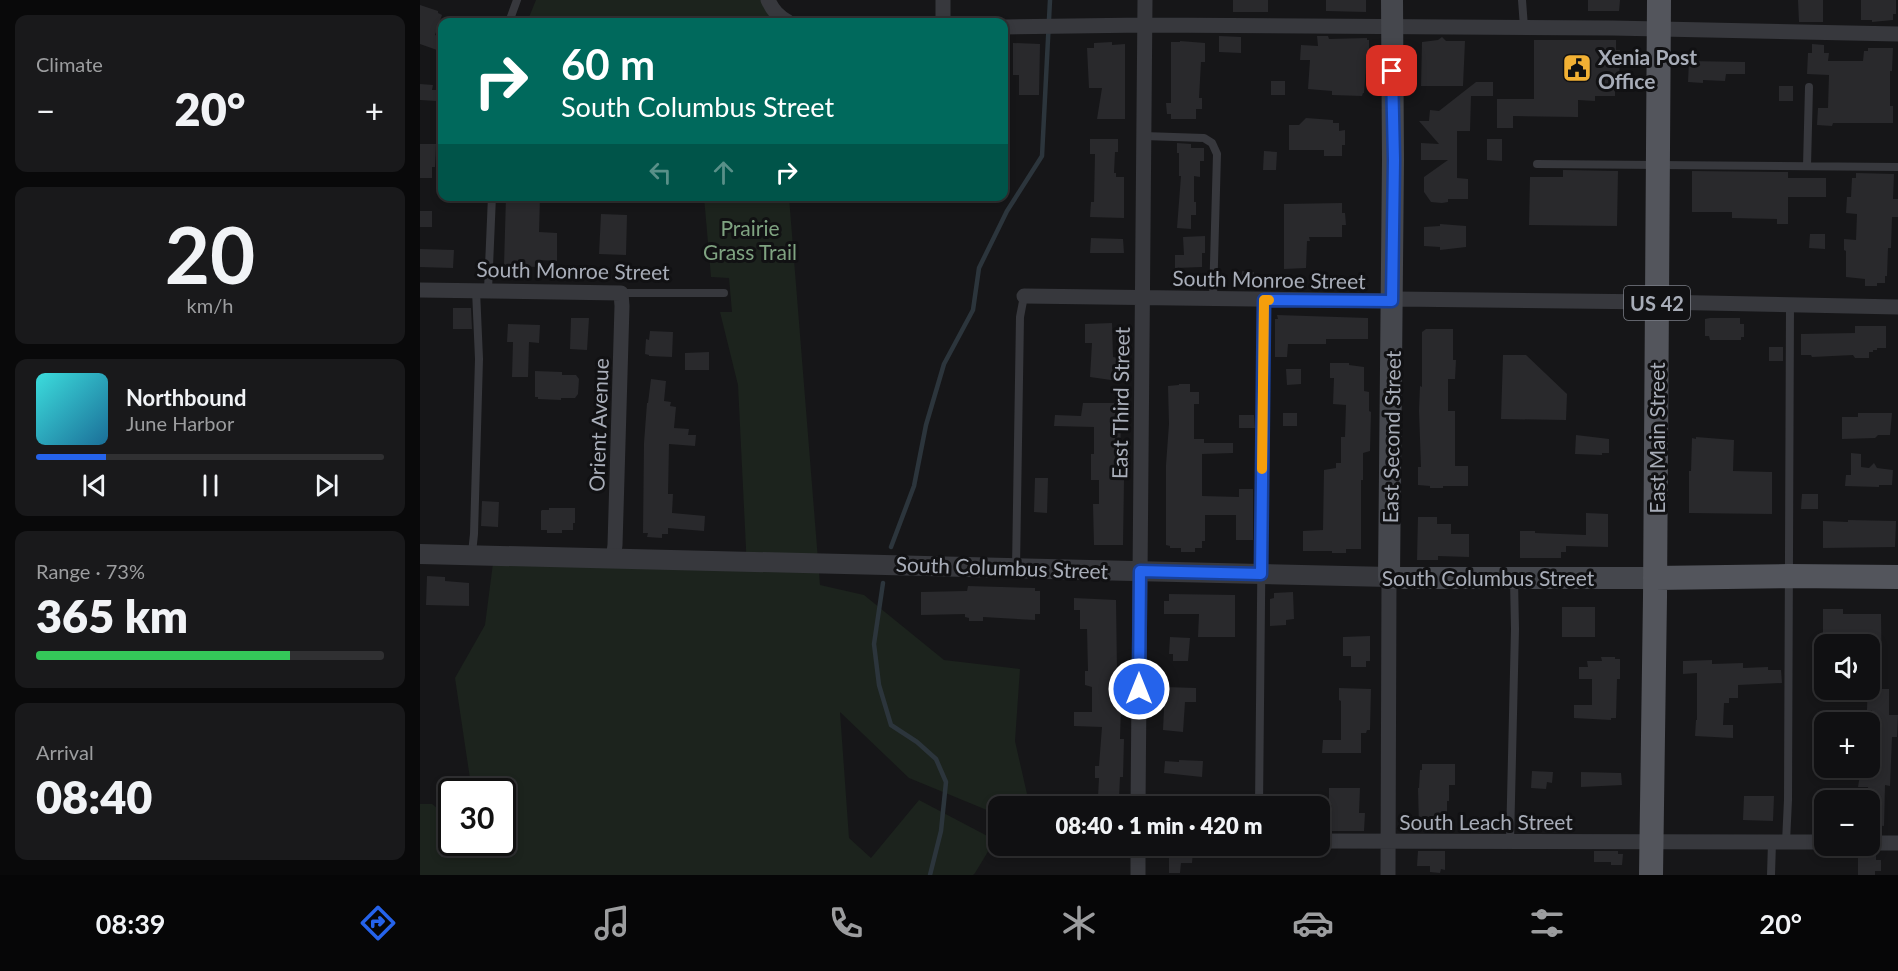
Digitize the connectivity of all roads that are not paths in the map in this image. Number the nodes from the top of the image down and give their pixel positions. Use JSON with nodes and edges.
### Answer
{"nodes":[{"id":1,"x":517,"y":0,"type":"edge"},
{"id":2,"x":768,"y":0,"type":"edge"},
{"id":3,"x":943,"y":0,"type":"edge"},
{"id":4,"x":1145,"y":0,"type":"edge"},
{"id":5,"x":1392,"y":0,"type":"edge"},
{"id":6,"x":1522,"y":0,"type":"edge"},
{"id":7,"x":1659,"y":0,"type":"edge"},
{"id":8,"x":510,"y":18,"type":"edge"},
{"id":9,"x":781,"y":18,"type":"edge"},
{"id":10,"x":943,"y":18,"type":"edge"},
{"id":11,"x":1145,"y":25,"type":"junction"},
{"id":12,"x":1391,"y":26,"type":"junction"},
{"id":13,"x":1008,"y":27,"type":"edge"},
{"id":14,"x":1524,"y":27,"type":"junction"},
{"id":15,"x":1659,"y":29,"type":"junction"},
{"id":16,"x":1898,"y":34,"type":"edge"},
{"id":17,"x":1809,"y":87,"type":"dead end"},
{"id":18,"x":1144,"y":136,"type":"junction"},
{"id":19,"x":1536,"y":164,"type":"dead end"},
{"id":20,"x":1658,"y":165,"type":"junction"},
{"id":21,"x":1808,"y":166,"type":"junction"},
{"id":22,"x":1898,"y":167,"type":"edge"},
{"id":23,"x":491,"y":201,"type":"edge"},
{"id":24,"x":420,"y":290,"type":"edge"},
{"id":25,"x":482,"y":290,"type":"junction"},
{"id":26,"x":724,"y":292,"type":"dead end"},
{"id":27,"x":621,"y":293,"type":"junction"},
{"id":28,"x":1024,"y":296,"type":"joint"},
{"id":29,"x":1143,"y":298,"type":"junction"},
{"id":30,"x":1213,"y":299,"type":"junction"},
{"id":31,"x":1264,"y":300,"type":"junction"},
{"id":32,"x":1392,"y":301,"type":"junction"},
{"id":33,"x":1657,"y":302,"type":"junction"},
{"id":34,"x":1790,"y":305,"type":"junction"},
{"id":35,"x":1898,"y":307,"type":"edge"},
{"id":36,"x":420,"y":554,"type":"edge"},
{"id":37,"x":472,"y":555,"type":"junction"},
{"id":38,"x":613,"y":558,"type":"junction"},
{"id":39,"x":1016,"y":568,"type":"junction"},
{"id":40,"x":1140,"y":571,"type":"junction"},
{"id":41,"x":1261,"y":574,"type":"junction"},
{"id":42,"x":1389,"y":576,"type":"junction"},
{"id":43,"x":1789,"y":576,"type":"junction"},
{"id":44,"x":1514,"y":578,"type":"junction"},
{"id":45,"x":1655,"y":578,"type":"junction"},
{"id":46,"x":1898,"y":578,"type":"edge"},
{"id":47,"x":1138,"y":796,"type":"edge"},
{"id":48,"x":1259,"y":796,"type":"edge"},
{"id":49,"x":1330,"y":841,"type":"edge"},
{"id":50,"x":1388,"y":842,"type":"junction"},
{"id":51,"x":1510,"y":842,"type":"junction"},
{"id":52,"x":1652,"y":842,"type":"junction"},
{"id":53,"x":1779,"y":842,"type":"junction"},
{"id":54,"x":1814,"y":842,"type":"edge"},
{"id":55,"x":1880,"y":843,"type":"edge"},
{"id":56,"x":1898,"y":843,"type":"edge"},
{"id":57,"x":1138,"y":856,"type":"edge"},
{"id":58,"x":1138,"y":875,"type":"edge"},
{"id":59,"x":1388,"y":875,"type":"edge"},
{"id":60,"x":1651,"y":875,"type":"edge"},
{"id":61,"x":1771,"y":875,"type":"edge"}],
"edges":[{"from":1,"to":8,"type":"lane"},
{"from":2,"to":9,"type":"street"},
{"from":3,"to":10,"type":"street"},
{"from":4,"to":11,"type":"street","name":"East Third Street"},
{"from":5,"to":12,"type":"main road","name":"East Second Street"},
{"from":6,"to":14,"type":"lane"},
{"from":7,"to":15,"type":"main road","name":"East Main Street","number":"US 42"},
{"from":11,"to":12,"type":"street"},
{"from":11,"to":13,"type":"street"},
{"from":11,"to":18,"type":"street","name":"East Third Street"},
{"from":12,"to":14,"type":"street"},
{"from":12,"to":32,"type":"main road","name":"East Second Street"},
{"from":14,"to":15,"type":"street"},
{"from":15,"to":16,"type":"street"},
{"from":15,"to":20,"type":"main road","name":"East Main Street","number":"US 42"},
{"from":17,"to":21,"type":"lane"},
{"from":18,"to":29,"type":"street","name":"East Third Street"},
{"from":18,"to":30,"type":"lane"},
{"from":19,"to":20,"type":"lane"},
{"from":20,"to":21,"type":"lane"},
{"from":20,"to":33,"type":"main road","name":"East Main Street","number":"US 42"},
{"from":21,"to":22,"type":"lane"},
{"from":23,"to":25,"type":"lane"},
{"from":24,"to":25,"type":"street","name":"South Monroe Street"},
{"from":25,"to":27,"type":"street","name":"South Monroe Street"},
{"from":25,"to":37,"type":"lane"},
{"from":26,"to":27,"type":"lane","name":"South Monroe Street"},
{"from":27,"to":38,"type":"street","name":"Orient Avenue"},
{"from":28,"to":29,"type":"street","name":"South Monroe Street"},
{"from":28,"to":39,"type":"lane"},
{"from":29,"to":30,"type":"street","name":"South Monroe Street"},
{"from":29,"to":40,"type":"street","name":"East Third Street"},
{"from":30,"to":31,"type":"street","name":"South Monroe Street"},
{"from":31,"to":32,"type":"street","name":"South Monroe Street"},
{"from":31,"to":41,"type":"lane"},
{"from":32,"to":33,"type":"street","name":"South Monroe Street"},
{"from":32,"to":42,"type":"main road","name":"East Second Street"},
{"from":33,"to":34,"type":"street","name":"South Monroe Street"},
{"from":33,"to":45,"type":"main road","name":"East Main Street","number":"US 42"},
{"from":34,"to":35,"type":"street","name":"South Monroe Street"},
{"from":34,"to":43,"type":"lane"},
{"from":36,"to":37,"type":"street","name":"South Columbus Street"},
{"from":37,"to":38,"type":"street","name":"South Columbus Street"},
{"from":38,"to":39,"type":"street","name":"South Columbus Street"},
{"from":39,"to":40,"type":"street","name":"South Columbus Street"},
{"from":40,"to":41,"type":"street","name":"South Columbus Street"},
{"from":40,"to":47,"type":"street","name":"East Third Street"},
{"from":41,"to":42,"type":"street","name":"South Columbus Street"},
{"from":41,"to":48,"type":"lane"},
{"from":42,"to":44,"type":"main road","name":"South Columbus Street"},
{"from":42,"to":50,"type":"street","name":"East Second Street"},
{"from":43,"to":45,"type":"main road"},
{"from":43,"to":46,"type":"main road"},
{"from":43,"to":53,"type":"lane"},
{"from":44,"to":45,"type":"main road","name":"South Columbus Street"},
{"from":44,"to":51,"type":"lane"},
{"from":45,"to":52,"type":"main road","name":"East Main Street"},
{"from":49,"to":50,"type":"street","name":"South Leach Street"},
{"from":50,"to":51,"type":"street","name":"South Leach Street"},
{"from":50,"to":59,"type":"street","name":"East Second Street"},
{"from":51,"to":52,"type":"street","name":"South Leach Street"},
{"from":52,"to":53,"type":"street","name":"South Leach Street"},
{"from":52,"to":60,"type":"main road","name":"East Main Street"},
{"from":53,"to":54,"type":"street","name":"South Leach Street"},
{"from":53,"to":61,"type":"lane"},
{"from":55,"to":56,"type":"street"},
{"from":57,"to":58,"type":"street"}]}
